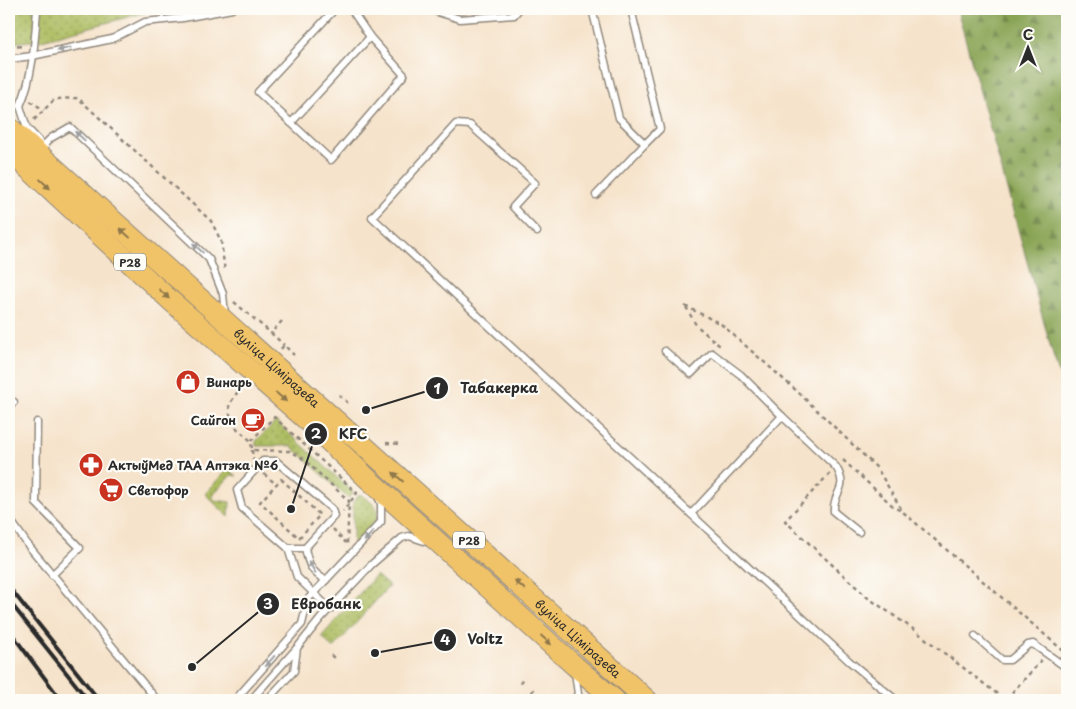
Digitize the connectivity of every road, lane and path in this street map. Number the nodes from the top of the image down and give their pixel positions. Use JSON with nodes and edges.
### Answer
{"nodes":[{"id":1,"x":37,"y":9,"type":"edge"},
{"id":2,"x":232,"y":9,"type":"edge"},
{"id":3,"x":335,"y":9,"type":"edge"},
{"id":4,"x":351,"y":9,"type":"edge"},
{"id":5,"x":431,"y":9,"type":"edge"},
{"id":6,"x":519,"y":9,"type":"edge"},
{"id":7,"x":592,"y":9,"type":"edge"},
{"id":8,"x":631,"y":9,"type":"edge"},
{"id":9,"x":370,"y":37,"type":"junction"},
{"id":10,"x":32,"y":56,"type":"junction"},
{"id":11,"x":9,"y":59,"type":"edge"},
{"id":12,"x":291,"y":123,"type":"junction"},
{"id":13,"x":17,"y":134,"type":"edge"},
{"id":14,"x":645,"y":144,"type":"junction"},
{"id":15,"x":35,"y":155,"type":"junction"},
{"id":16,"x":596,"y":195,"type":"dead end"},
{"id":17,"x":537,"y":232,"type":"dead end"},
{"id":18,"x":226,"y":279,"type":"dead end"},
{"id":19,"x":229,"y":298,"type":"dead end"},
{"id":20,"x":685,"y":306,"type":"dead end"},
{"id":21,"x":282,"y":321,"type":"dead end"},
{"id":22,"x":226,"y":324,"type":"junction"},
{"id":23,"x":271,"y":333,"type":"junction"},
{"id":24,"x":284,"y":345,"type":"junction"},
{"id":25,"x":665,"y":351,"type":"dead end"},
{"id":26,"x":277,"y":354,"type":"dead end"},
{"id":27,"x":294,"y":355,"type":"dead end"},
{"id":28,"x":339,"y":395,"type":"dead end"},
{"id":29,"x":340,"y":411,"type":"dead end"},
{"id":30,"x":782,"y":416,"type":"junction"},
{"id":31,"x":37,"y":422,"type":"dead end"},
{"id":32,"x":251,"y":441,"type":"dead end"},
{"id":33,"x":836,"y":466,"type":"junction"},
{"id":34,"x":367,"y":478,"type":"junction"},
{"id":35,"x":281,"y":479,"type":"joint"},
{"id":36,"x":349,"y":501,"type":"dead end"},
{"id":37,"x":691,"y":514,"type":"junction"},
{"id":38,"x":9,"y":518,"type":"edge"},
{"id":39,"x":859,"y":532,"type":"dead end"},
{"id":40,"x":288,"y":548,"type":"junction"},
{"id":41,"x":305,"y":548,"type":"junction"},
{"id":42,"x":446,"y":548,"type":"junction"},
{"id":43,"x":52,"y":574,"type":"junction"},
{"id":44,"x":326,"y":580,"type":"junction"},
{"id":45,"x":314,"y":592,"type":"junction"},
{"id":46,"x":330,"y":609,"type":"junction"},
{"id":47,"x":975,"y":636,"type":"dead end"},
{"id":48,"x":1056,"y":645,"type":"junction"},
{"id":49,"x":297,"y":648,"type":"junction"},
{"id":50,"x":1047,"y":654,"type":"junction"},
{"id":51,"x":1067,"y":654,"type":"edge"},
{"id":52,"x":574,"y":666,"type":"junction"},
{"id":53,"x":1067,"y":668,"type":"edge"},
{"id":54,"x":524,"y":679,"type":"dead end"},
{"id":55,"x":520,"y":682,"type":"dead end"},
{"id":56,"x":535,"y":689,"type":"dead end"},
{"id":57,"x":531,"y":692,"type":"dead end"},
{"id":58,"x":157,"y":700,"type":"edge"},
{"id":59,"x":235,"y":700,"type":"edge"},
{"id":60,"x":251,"y":700,"type":"edge"},
{"id":61,"x":267,"y":700,"type":"edge"},
{"id":62,"x":574,"y":700,"type":"edge"},
{"id":63,"x":615,"y":700,"type":"edge"},
{"id":64,"x":647,"y":700,"type":"edge"},
{"id":65,"x":896,"y":700,"type":"edge"}],
"edges":[{"from":1,"to":10,"type":"lane"},
{"from":2,"to":10,"type":"lane","one_way":true},
{"from":3,"to":12,"type":"lane"},
{"from":4,"to":9,"type":"lane"},
{"from":5,"to":6,"type":"lane"},
{"from":7,"to":14,"type":"lane"},
{"from":8,"to":14,"type":"lane"},
{"from":9,"to":12,"type":"lane"},
{"from":9,"to":12,"type":"lane"},
{"from":10,"to":11,"type":"lane"},
{"from":10,"to":15,"type":"lane"},
{"from":13,"to":15,"type":"main road","name":"вуліца Ціміразева","number":"Р28"},
{"from":13,"to":18,"type":"path"},
{"from":14,"to":16,"type":"lane"},
{"from":22,"to":15,"type":"main road","name":"вуліца Ціміразева","number":"Р28","one_way":true},
{"from":22,"to":15,"type":"lane","one_way":true},
{"from":15,"to":34,"type":"main road","name":"вуліца Ціміразева","number":"Р28","one_way":true},
{"from":17,"to":37,"type":"lane"},
{"from":19,"to":23,"type":"path"},
{"from":20,"to":48,"type":"path"},
{"from":21,"to":23,"type":"path"},
{"from":64,"to":22,"type":"main road","name":"вуліца Ціміразева","number":"Р28","one_way":true},
{"from":23,"to":24,"type":"path"},
{"from":24,"to":26,"type":"path"},
{"from":24,"to":27,"type":"path"},
{"from":25,"to":30,"type":"lane"},
{"from":28,"to":29,"type":"path"},
{"from":30,"to":33,"type":"lane"},
{"from":30,"to":37,"type":"lane"},
{"from":31,"to":43,"type":"lane"},
{"from":32,"to":36,"type":"path"},
{"from":33,"to":39,"type":"lane"},
{"from":33,"to":50,"type":"path"},
{"from":34,"to":42,"type":"main road","name":"вуліца Ціміразева","number":"Р28"},
{"from":34,"to":44,"type":"lane","one_way":true},
{"from":35,"to":35,"type":"path"},
{"from":37,"to":65,"type":"lane"},
{"from":38,"to":43,"type":"lane"},
{"from":40,"to":41,"type":"lane"},
{"from":40,"to":41,"type":"lane"},
{"from":40,"to":45,"type":"lane"},
{"from":44,"to":41,"type":"lane","one_way":true},
{"from":42,"to":46,"type":"lane"},
{"from":42,"to":52,"type":"main road","name":"вуліца Ціміразева","number":"Р28","one_way":true},
{"from":43,"to":58,"type":"lane"},
{"from":44,"to":45,"type":"lane"},
{"from":45,"to":46,"type":"lane"},
{"from":45,"to":59,"type":"lane","one_way":true},
{"from":46,"to":49,"type":"lane"},
{"from":47,"to":50,"type":"lane"},
{"from":48,"to":50,"type":"path"},
{"from":48,"to":51,"type":"path"},
{"from":49,"to":60,"type":"lane"},
{"from":49,"to":61,"type":"lane"},
{"from":50,"to":53,"type":"lane"},
{"from":52,"to":62,"type":"lane"},
{"from":52,"to":63,"type":"main road","name":"вуліца Ціміразева","number":"Р28"},
{"from":54,"to":55,"type":"path"},
{"from":56,"to":57,"type":"path"}]}
